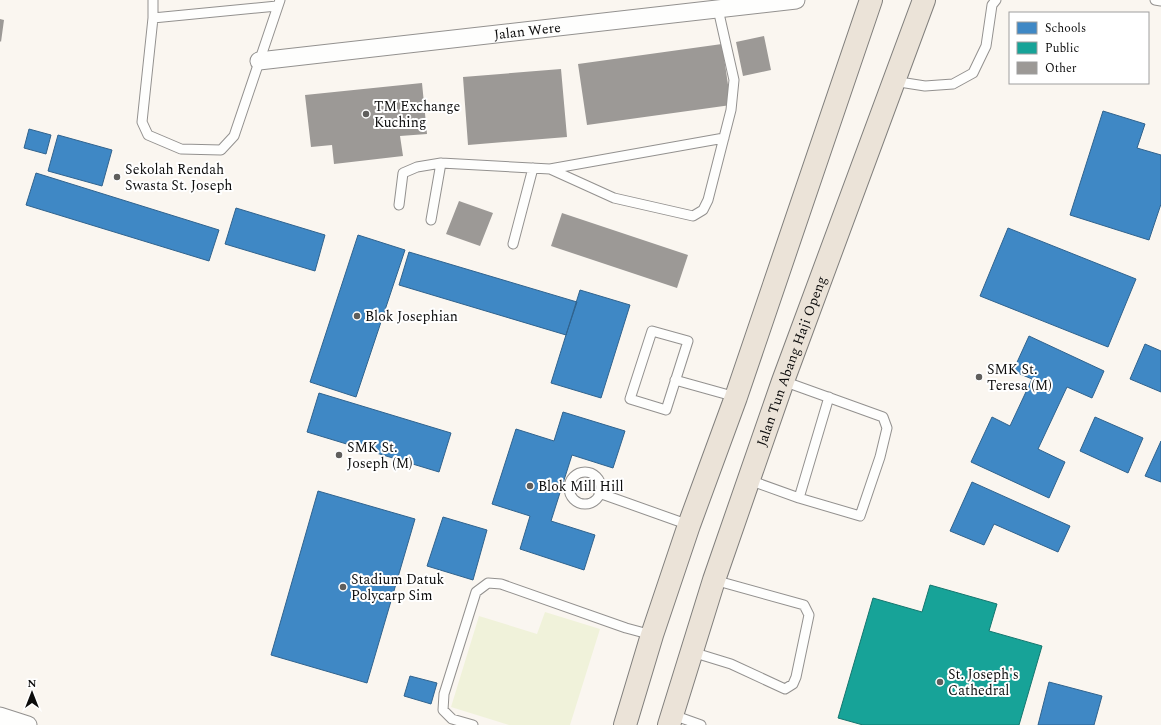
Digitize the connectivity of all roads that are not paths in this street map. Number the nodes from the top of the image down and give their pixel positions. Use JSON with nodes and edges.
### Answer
{"nodes":[{"id":1,"x":153,"y":0,"type":"edge"},
{"id":2,"x":796,"y":0,"type":"edge"},
{"id":3,"x":871,"y":0,"type":"edge"},
{"id":4,"x":924,"y":0,"type":"edge"},
{"id":5,"x":996,"y":0,"type":"edge"},
{"id":6,"x":1155,"y":0,"type":"edge"},
{"id":7,"x":1161,"y":1,"type":"edge"},
{"id":8,"x":278,"y":3,"type":"edge"},
{"id":9,"x":718,"y":9,"type":"junction"},
{"id":10,"x":153,"y":18,"type":"junction"},
{"id":11,"x":259,"y":61,"type":"junction"},
{"id":12,"x":893,"y":81,"type":"junction"},
{"id":13,"x":724,"y":138,"type":"junction"},
{"id":14,"x":441,"y":163,"type":"junction"},
{"id":15,"x":532,"y":168,"type":"junction"},
{"id":16,"x":550,"y":169,"type":"junction"},
{"id":17,"x":399,"y":205,"type":"dead end"},
{"id":18,"x":431,"y":220,"type":"dead end"},
{"id":19,"x":513,"y":244,"type":"dead end"},
{"id":20,"x":675,"y":380,"type":"junction"},
{"id":21,"x":783,"y":381,"type":"junction"},
{"id":22,"x":736,"y":397,"type":"junction"},
{"id":23,"x":829,"y":397,"type":"junction"},
{"id":24,"x":749,"y":480,"type":"junction"},
{"id":25,"x":599,"y":493,"type":"dead end"},
{"id":26,"x":799,"y":498,"type":"junction"},
{"id":27,"x":689,"y":525,"type":"junction"},
{"id":28,"x":714,"y":580,"type":"junction"},
{"id":29,"x":652,"y":635,"type":"junction"},
{"id":30,"x":692,"y":652,"type":"junction"},
{"id":31,"x":0,"y":716,"type":"edge"},
{"id":32,"x":671,"y":720,"type":"edge"},
{"id":33,"x":28,"y":725,"type":"edge"},
{"id":34,"x":473,"y":725,"type":"edge"},
{"id":35,"x":625,"y":725,"type":"edge"},
{"id":36,"x":701,"y":725,"type":"edge"}],
"edges":[{"from":1,"to":10,"type":"lane"},
{"from":2,"to":9,"type":"street","name":"Jalan Were"},
{"from":3,"to":22,"type":"main road"},
{"from":4,"to":12,"type":"main road","name":"Jalan Tun Abang Haji Openg"},
{"from":5,"to":12,"type":"lane"},
{"from":6,"to":7,"type":"lane"},
{"from":8,"to":10,"type":"lane"},
{"from":8,"to":11,"type":"lane"},
{"from":9,"to":11,"type":"street","name":"Jalan Were"},
{"from":9,"to":13,"type":"lane"},
{"from":10,"to":11,"type":"lane"},
{"from":12,"to":21,"type":"main road","name":"Jalan Tun Abang Haji Openg"},
{"from":13,"to":16,"type":"lane"},
{"from":13,"to":16,"type":"lane"},
{"from":14,"to":15,"type":"lane"},
{"from":14,"to":17,"type":"lane"},
{"from":14,"to":18,"type":"lane"},
{"from":15,"to":16,"type":"lane"},
{"from":15,"to":19,"type":"lane"},
{"from":20,"to":20,"type":"lane"},
{"from":20,"to":22,"type":"lane"},
{"from":21,"to":23,"type":"lane"},
{"from":21,"to":24,"type":"main road","name":"Jalan Tun Abang Haji Openg"},
{"from":22,"to":27,"type":"main road"},
{"from":23,"to":26,"type":"lane"},
{"from":23,"to":26,"type":"lane"},
{"from":24,"to":26,"type":"lane"},
{"from":24,"to":28,"type":"main road","name":"Jalan Tun Abang Haji Openg"},
{"from":25,"to":27,"type":"lane"},
{"from":27,"to":29,"type":"main road"},
{"from":28,"to":30,"type":"main road","name":"Jalan Tun Abang Haji Openg"},
{"from":28,"to":30,"type":"lane"},
{"from":29,"to":34,"type":"lane"},
{"from":29,"to":35,"type":"main road"},
{"from":30,"to":32,"type":"main road","name":"Jalan Tun Abang Haji Openg"},
{"from":31,"to":33,"type":"street"},
{"from":32,"to":36,"type":"lane"}]}
